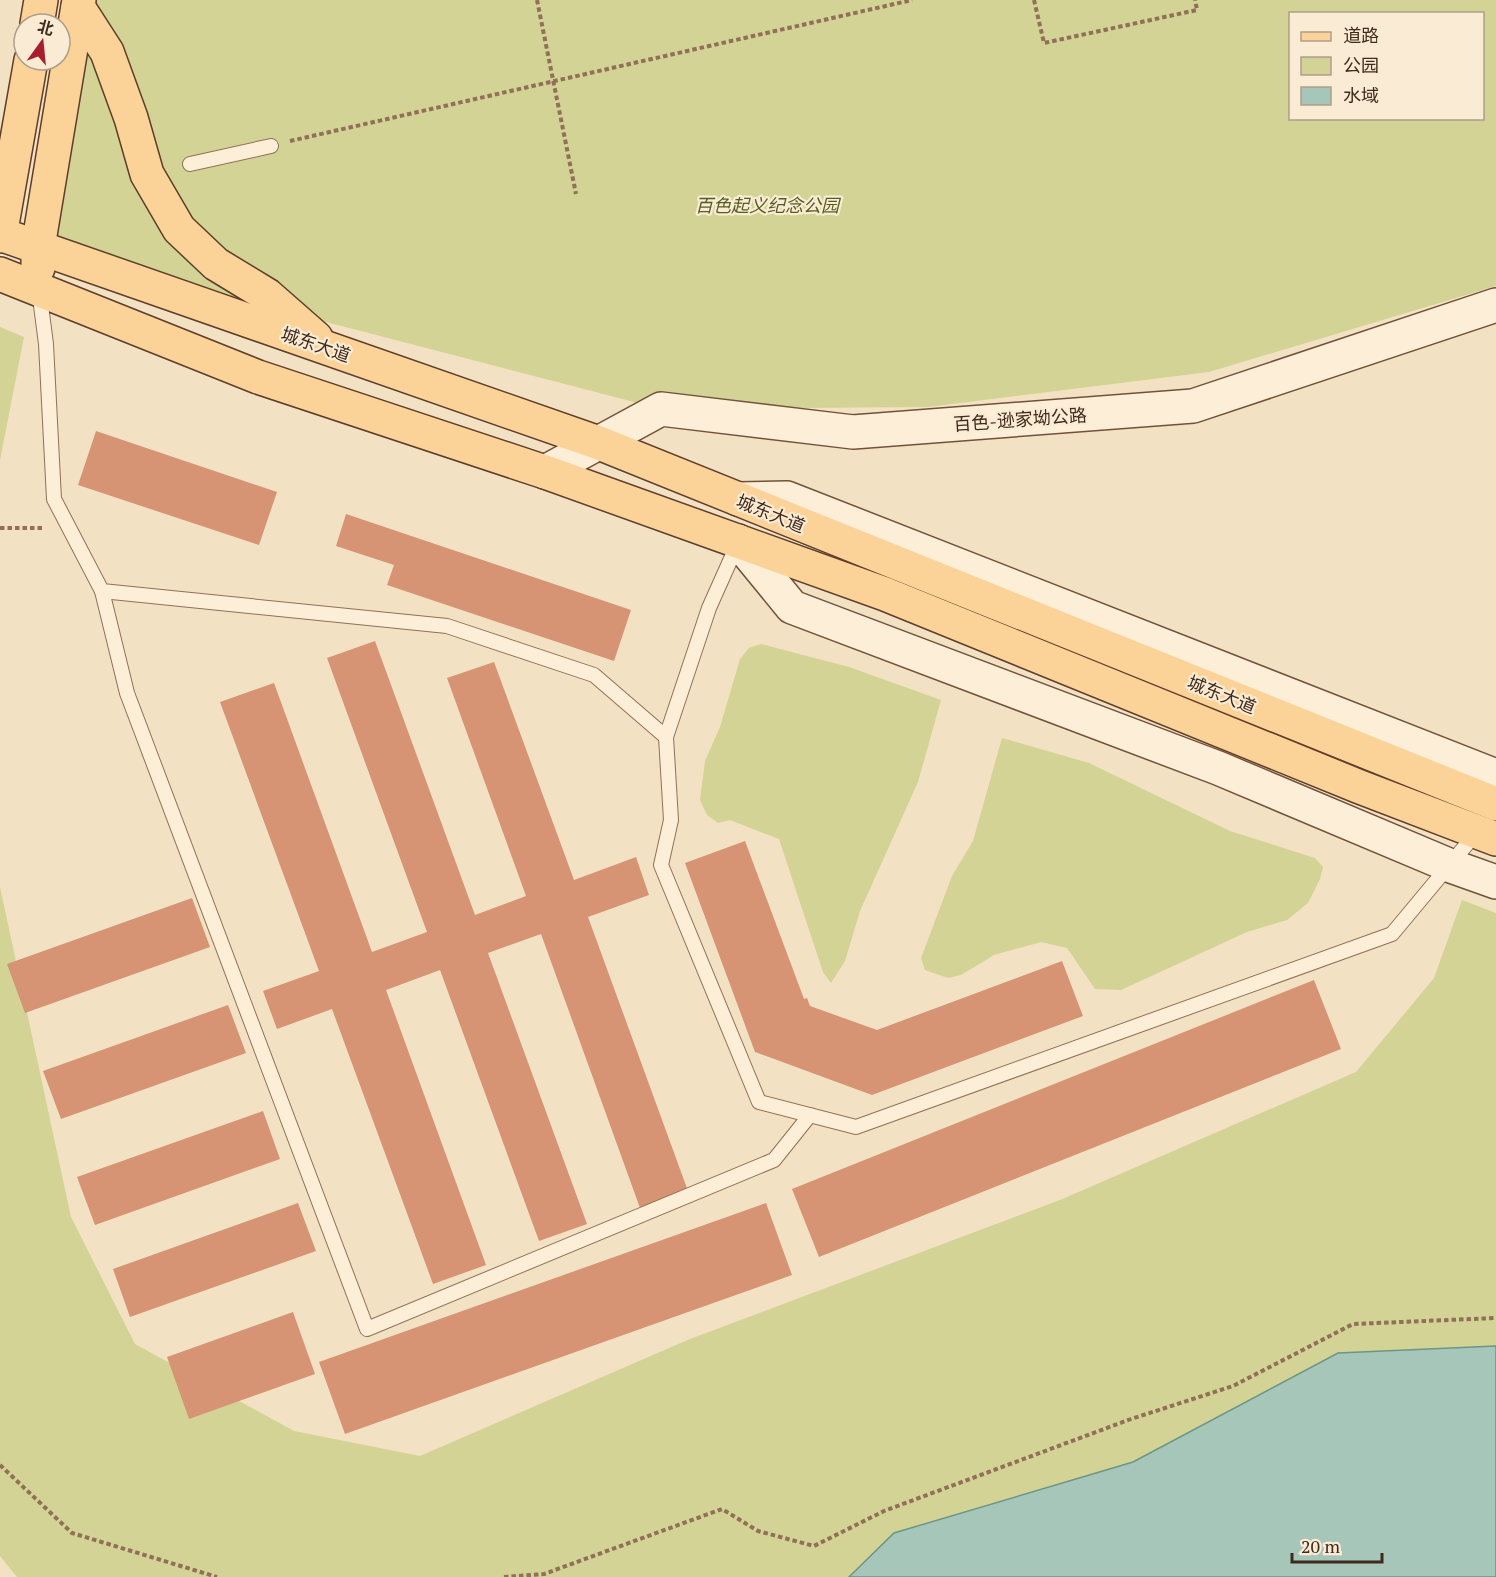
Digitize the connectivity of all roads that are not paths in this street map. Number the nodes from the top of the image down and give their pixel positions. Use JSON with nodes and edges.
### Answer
{"nodes":[{"id":1,"x":79,"y":3,"type":"edge"},
{"id":2,"x":28,"y":72,"type":"edge"},
{"id":3,"x":29,"y":72,"type":"edge"},
{"id":4,"x":0,"y":132,"type":"edge"},
{"id":5,"x":271,"y":146,"type":"road end"},
{"id":6,"x":190,"y":164,"type":"dead end"},
{"id":7,"x":0,"y":235,"type":"edge"},
{"id":8,"x":38,"y":247,"type":"junction"},
{"id":9,"x":0,"y":274,"type":"edge"},
{"id":10,"x":39,"y":288,"type":"junction"},
{"id":11,"x":1496,"y":305,"type":"edge"},
{"id":12,"x":328,"y":349,"type":"junction"},
{"id":13,"x":599,"y":443,"type":"junction"},
{"id":14,"x":545,"y":472,"type":"junction"},
{"id":15,"x":738,"y":499,"type":"junction"},
{"id":16,"x":738,"y":541,"type":"junction"},
{"id":17,"x":102,"y":591,"type":"junction"},
{"id":18,"x":666,"y":737,"type":"junction"},
{"id":19,"x":1496,"y":776,"type":"edge"},
{"id":20,"x":1496,"y":804,"type":"edge"},
{"id":21,"x":1487,"y":835,"type":"edge"},
{"id":22,"x":1450,"y":866,"type":"junction"},
{"id":23,"x":1496,"y":882,"type":"edge"},
{"id":24,"x":810,"y":1115,"type":"junction"}],
"edges":[{"from":1,"to":8,"type":"main road"},
{"from":1,"to":12,"type":"main road"},
{"from":2,"to":4,"type":"main road"},
{"from":3,"to":7,"type":"main road","name":"城东大道"},
{"from":5,"to":6,"type":"lane"},
{"from":7,"to":8,"type":"main road","name":"城东大道"},
{"from":8,"to":10,"type":"main road"},
{"from":8,"to":12,"type":"main road","name":"城东大道"},
{"from":9,"to":10,"type":"main road","name":"城东大道"},
{"from":10,"to":14,"type":"main road","name":"城东大道"},
{"from":10,"to":17,"type":"lane"},
{"from":11,"to":13,"type":"street","name":"百色-逊家坳公路"},
{"from":12,"to":13,"type":"main road","name":"城东大道"},
{"from":13,"to":14,"type":"street","name":"百色-逊家坳公路"},
{"from":13,"to":15,"type":"main road","name":"城东大道"},
{"from":14,"to":16,"type":"main road","name":"城东大道"},
{"from":15,"to":19,"type":"street"},
{"from":15,"to":20,"type":"main road","name":"城东大道"},
{"from":16,"to":18,"type":"lane"},
{"from":16,"to":21,"type":"main road","name":"城东大道"},
{"from":16,"to":22,"type":"street"},
{"from":17,"to":18,"type":"lane"},
{"from":17,"to":24,"type":"lane"},
{"from":18,"to":24,"type":"lane"},
{"from":21,"to":22,"type":"lane"},
{"from":22,"to":23,"type":"street"},
{"from":22,"to":24,"type":"lane"}]}
